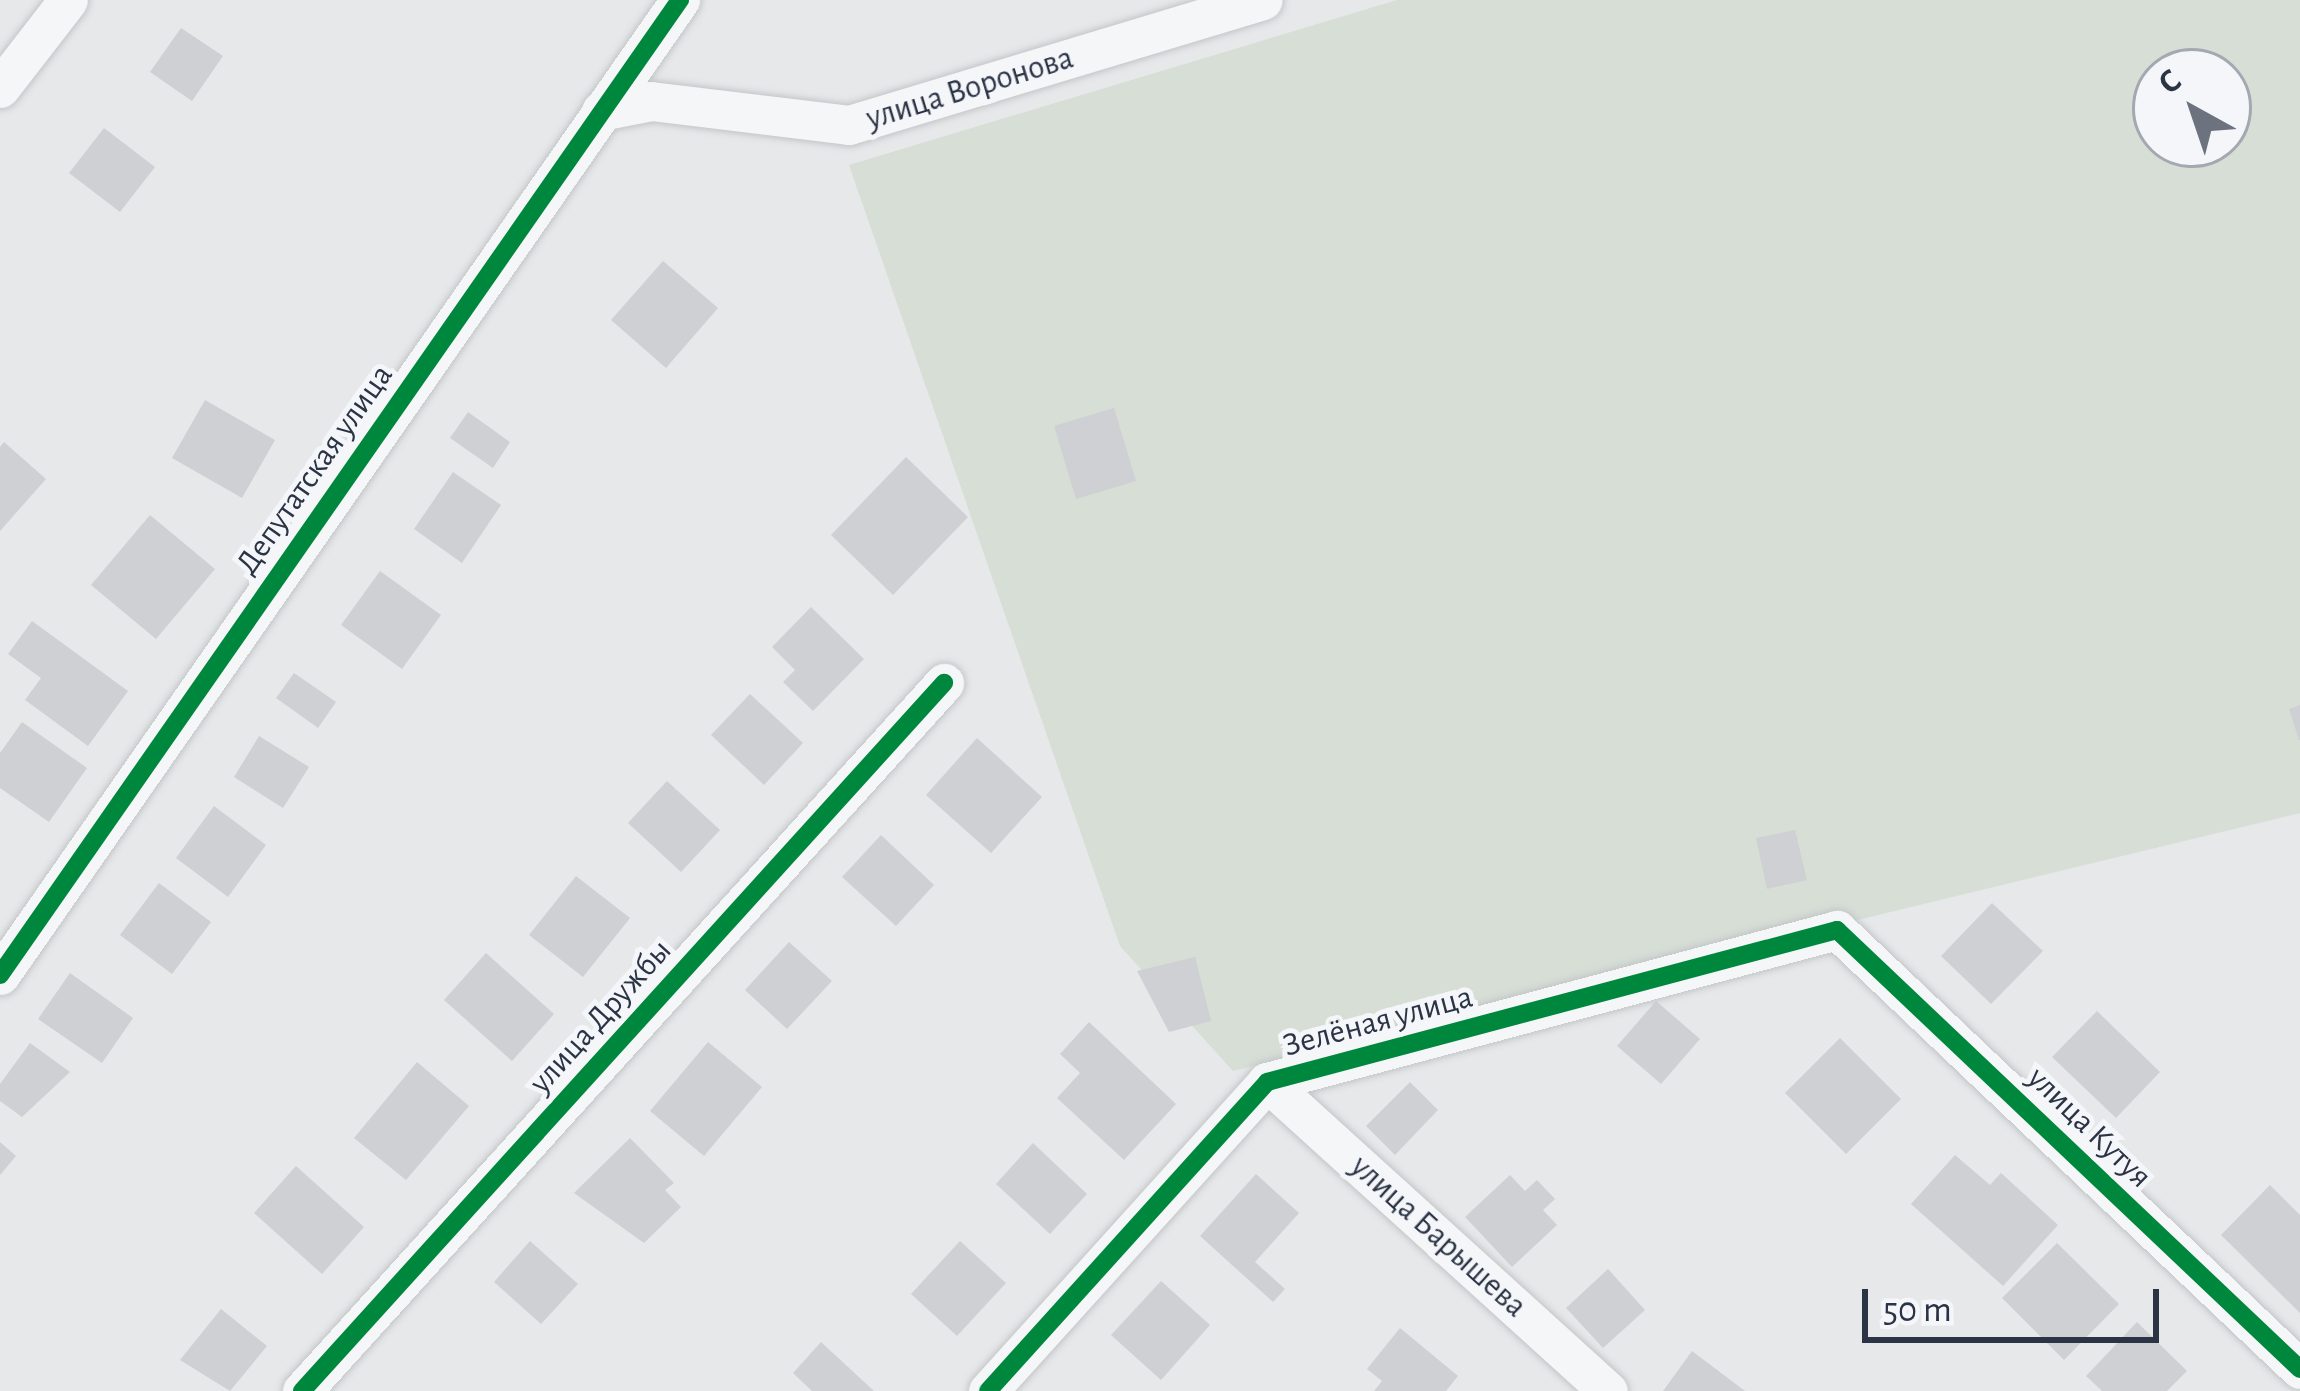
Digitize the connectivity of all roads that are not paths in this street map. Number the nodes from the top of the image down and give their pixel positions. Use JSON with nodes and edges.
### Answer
{"nodes":[{"id":1,"x":68,"y":0,"type":"edge"},
{"id":2,"x":680,"y":0,"type":"edge"},
{"id":3,"x":1263,"y":0,"type":"edge"},
{"id":4,"x":0,"y":88,"type":"edge"},
{"id":5,"x":601,"y":111,"type":"junction"},
{"id":6,"x":944,"y":683,"type":"dead end"},
{"id":7,"x":1838,"y":930,"type":"joint"},
{"id":8,"x":0,"y":975,"type":"edge"},
{"id":9,"x":1267,"y":1082,"type":"junction"},
{"id":10,"x":2300,"y":1369,"type":"edge"},
{"id":11,"x":302,"y":1391,"type":"edge"},
{"id":12,"x":988,"y":1391,"type":"edge"},
{"id":13,"x":1608,"y":1391,"type":"edge"}],
"edges":[{"from":1,"to":4,"type":"street"},
{"from":2,"to":5,"type":"street","name":"Депутатская улица"},
{"from":3,"to":5,"type":"street","name":"улица Воронова"},
{"from":5,"to":8,"type":"street","name":"Депутатская улица"},
{"from":6,"to":11,"type":"street","name":"улица Дружбы"},
{"from":7,"to":9,"type":"street","name":"Зелёная улица"},
{"from":7,"to":10,"type":"street","name":"улица Кутуя"},
{"from":9,"to":12,"type":"street","name":"Зелёная улица"},
{"from":9,"to":13,"type":"street","name":"улица Барышева"}]}
